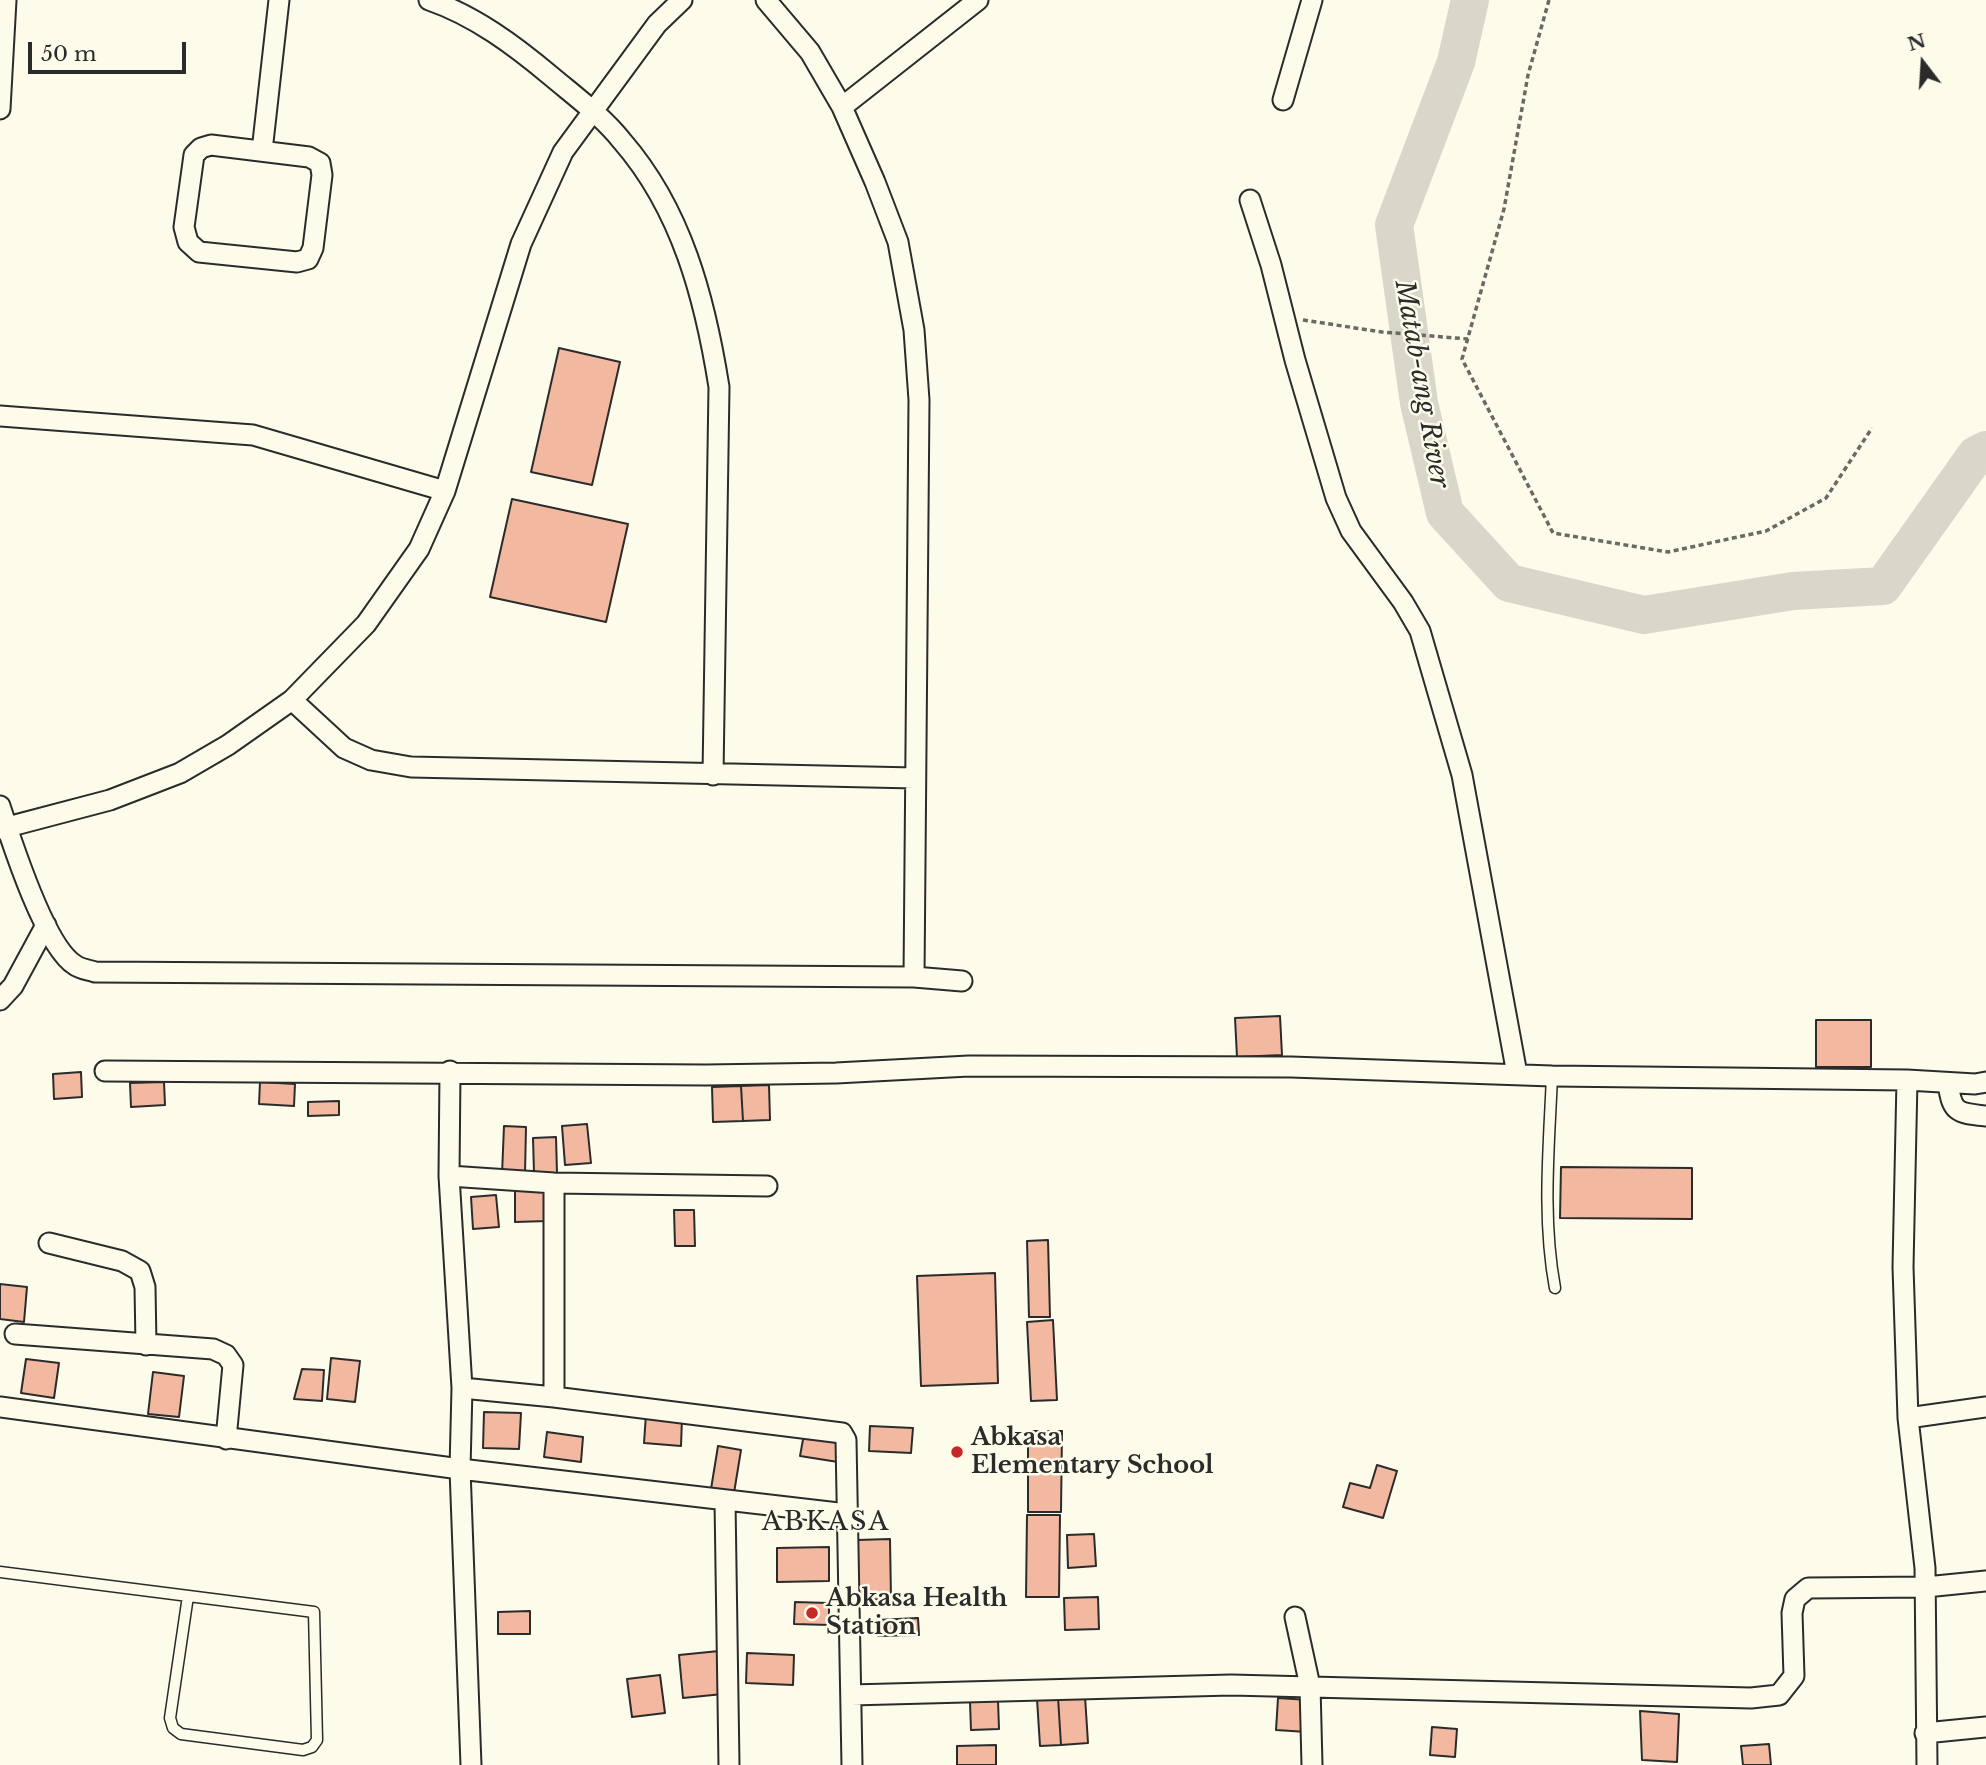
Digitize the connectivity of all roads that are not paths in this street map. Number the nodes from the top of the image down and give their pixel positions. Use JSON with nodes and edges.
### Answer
{"nodes":[{"id":1,"x":6,"y":0,"type":"edge"},
{"id":2,"x":279,"y":0,"type":"edge"},
{"id":3,"x":429,"y":0,"type":"edge"},
{"id":4,"x":682,"y":0,"type":"edge"},
{"id":5,"x":766,"y":0,"type":"edge"},
{"id":6,"x":978,"y":0,"type":"edge"},
{"id":7,"x":1312,"y":0,"type":"edge"},
{"id":8,"x":1283,"y":100,"type":"dead end"},
{"id":9,"x":842,"y":107,"type":"junction"},
{"id":10,"x":0,"y":109,"type":"edge"},
{"id":11,"x":592,"y":110,"type":"junction"},
{"id":12,"x":262,"y":150,"type":"junction"},
{"id":13,"x":1250,"y":200,"type":"dead end"},
{"id":14,"x":0,"y":416,"type":"edge"},
{"id":15,"x":445,"y":491,"type":"junction"},
{"id":16,"x":292,"y":700,"type":"junction"},
{"id":17,"x":713,"y":775,"type":"junction"},
{"id":18,"x":915,"y":778,"type":"junction"},
{"id":19,"x":0,"y":806,"type":"edge"},
{"id":20,"x":3,"y":829,"type":"edge"},
{"id":21,"x":46,"y":925,"type":"junction"},
{"id":22,"x":914,"y":977,"type":"junction"},
{"id":23,"x":962,"y":981,"type":"dead end"},
{"id":24,"x":0,"y":1000,"type":"edge"},
{"id":25,"x":105,"y":1071,"type":"dead end"},
{"id":26,"x":450,"y":1072,"type":"junction"},
{"id":27,"x":1517,"y":1074,"type":"junction"},
{"id":28,"x":1552,"y":1076,"type":"junction"},
{"id":29,"x":1906,"y":1080,"type":"junction"},
{"id":30,"x":1986,"y":1082,"type":"edge"},
{"id":31,"x":1948,"y":1083,"type":"junction"},
{"id":32,"x":1986,"y":1116,"type":"edge"},
{"id":33,"x":449,"y":1176,"type":"junction"},
{"id":34,"x":554,"y":1183,"type":"junction"},
{"id":35,"x":767,"y":1186,"type":"dead end"},
{"id":36,"x":49,"y":1243,"type":"dead end"},
{"id":37,"x":1555,"y":1287,"type":"dead end"},
{"id":38,"x":15,"y":1334,"type":"dead end"},
{"id":39,"x":146,"y":1345,"type":"junction"},
{"id":40,"x":462,"y":1388,"type":"junction"},
{"id":41,"x":554,"y":1397,"type":"junction"},
{"id":42,"x":1986,"y":1407,"type":"edge"},
{"id":43,"x":0,"y":1408,"type":"edge"},
{"id":44,"x":1908,"y":1419,"type":"junction"},
{"id":45,"x":226,"y":1439,"type":"junction"},
{"id":46,"x":460,"y":1469,"type":"junction"},
{"id":47,"x":725,"y":1501,"type":"junction"},
{"id":48,"x":847,"y":1514,"type":"junction"},
{"id":49,"x":0,"y":1572,"type":"edge"},
{"id":50,"x":1986,"y":1581,"type":"edge"},
{"id":51,"x":1926,"y":1587,"type":"junction"},
{"id":52,"x":188,"y":1596,"type":"junction"},
{"id":53,"x":1295,"y":1617,"type":"dead end"},
{"id":54,"x":1310,"y":1686,"type":"junction"},
{"id":55,"x":851,"y":1695,"type":"junction"},
{"id":56,"x":1986,"y":1727,"type":"edge"},
{"id":57,"x":1925,"y":1732,"type":"junction"},
{"id":58,"x":471,"y":1765,"type":"edge"},
{"id":59,"x":729,"y":1765,"type":"edge"},
{"id":60,"x":852,"y":1765,"type":"edge"},
{"id":61,"x":1312,"y":1765,"type":"edge"},
{"id":62,"x":1927,"y":1765,"type":"edge"}],
"edges":[{"from":1,"to":10,"type":"street"},
{"from":2,"to":12,"type":"street"},
{"from":3,"to":11,"type":"street"},
{"from":4,"to":11,"type":"street"},
{"from":5,"to":9,"type":"street"},
{"from":6,"to":9,"type":"street"},
{"from":7,"to":8,"type":"street"},
{"from":9,"to":18,"type":"street"},
{"from":11,"to":15,"type":"street"},
{"from":11,"to":17,"type":"street"},
{"from":12,"to":12,"type":"street"},
{"from":13,"to":27,"type":"street"},
{"from":14,"to":15,"type":"street"},
{"from":15,"to":16,"type":"street"},
{"from":16,"to":17,"type":"street"},
{"from":16,"to":20,"type":"street"},
{"from":17,"to":18,"type":"street"},
{"from":18,"to":22,"type":"street"},
{"from":19,"to":20,"type":"street"},
{"from":20,"to":21,"type":"street"},
{"from":21,"to":22,"type":"street"},
{"from":21,"to":24,"type":"street"},
{"from":22,"to":23,"type":"street"},
{"from":25,"to":26,"type":"street"},
{"from":26,"to":27,"type":"street"},
{"from":26,"to":33,"type":"street"},
{"from":27,"to":28,"type":"street"},
{"from":28,"to":29,"type":"street"},
{"from":28,"to":37,"type":"lane"},
{"from":29,"to":31,"type":"street"},
{"from":29,"to":44,"type":"street"},
{"from":30,"to":31,"type":"street"},
{"from":31,"to":32,"type":"street"},
{"from":33,"to":34,"type":"street"},
{"from":33,"to":40,"type":"street"},
{"from":34,"to":35,"type":"street"},
{"from":34,"to":41,"type":"street"},
{"from":36,"to":39,"type":"street"},
{"from":38,"to":39,"type":"street"},
{"from":39,"to":45,"type":"street"},
{"from":40,"to":41,"type":"street"},
{"from":40,"to":46,"type":"street"},
{"from":41,"to":48,"type":"street"},
{"from":42,"to":44,"type":"street"},
{"from":43,"to":45,"type":"street"},
{"from":44,"to":51,"type":"street"},
{"from":45,"to":46,"type":"street"},
{"from":46,"to":47,"type":"street"},
{"from":46,"to":58,"type":"street"},
{"from":47,"to":48,"type":"street"},
{"from":47,"to":59,"type":"street"},
{"from":48,"to":55,"type":"street"},
{"from":49,"to":52,"type":"lane"},
{"from":50,"to":51,"type":"street"},
{"from":51,"to":54,"type":"street"},
{"from":51,"to":57,"type":"street"},
{"from":52,"to":52,"type":"lane"},
{"from":53,"to":54,"type":"street"},
{"from":54,"to":55,"type":"street"},
{"from":54,"to":61,"type":"street"},
{"from":55,"to":60,"type":"street"},
{"from":56,"to":57,"type":"street"},
{"from":57,"to":62,"type":"street"}]}
